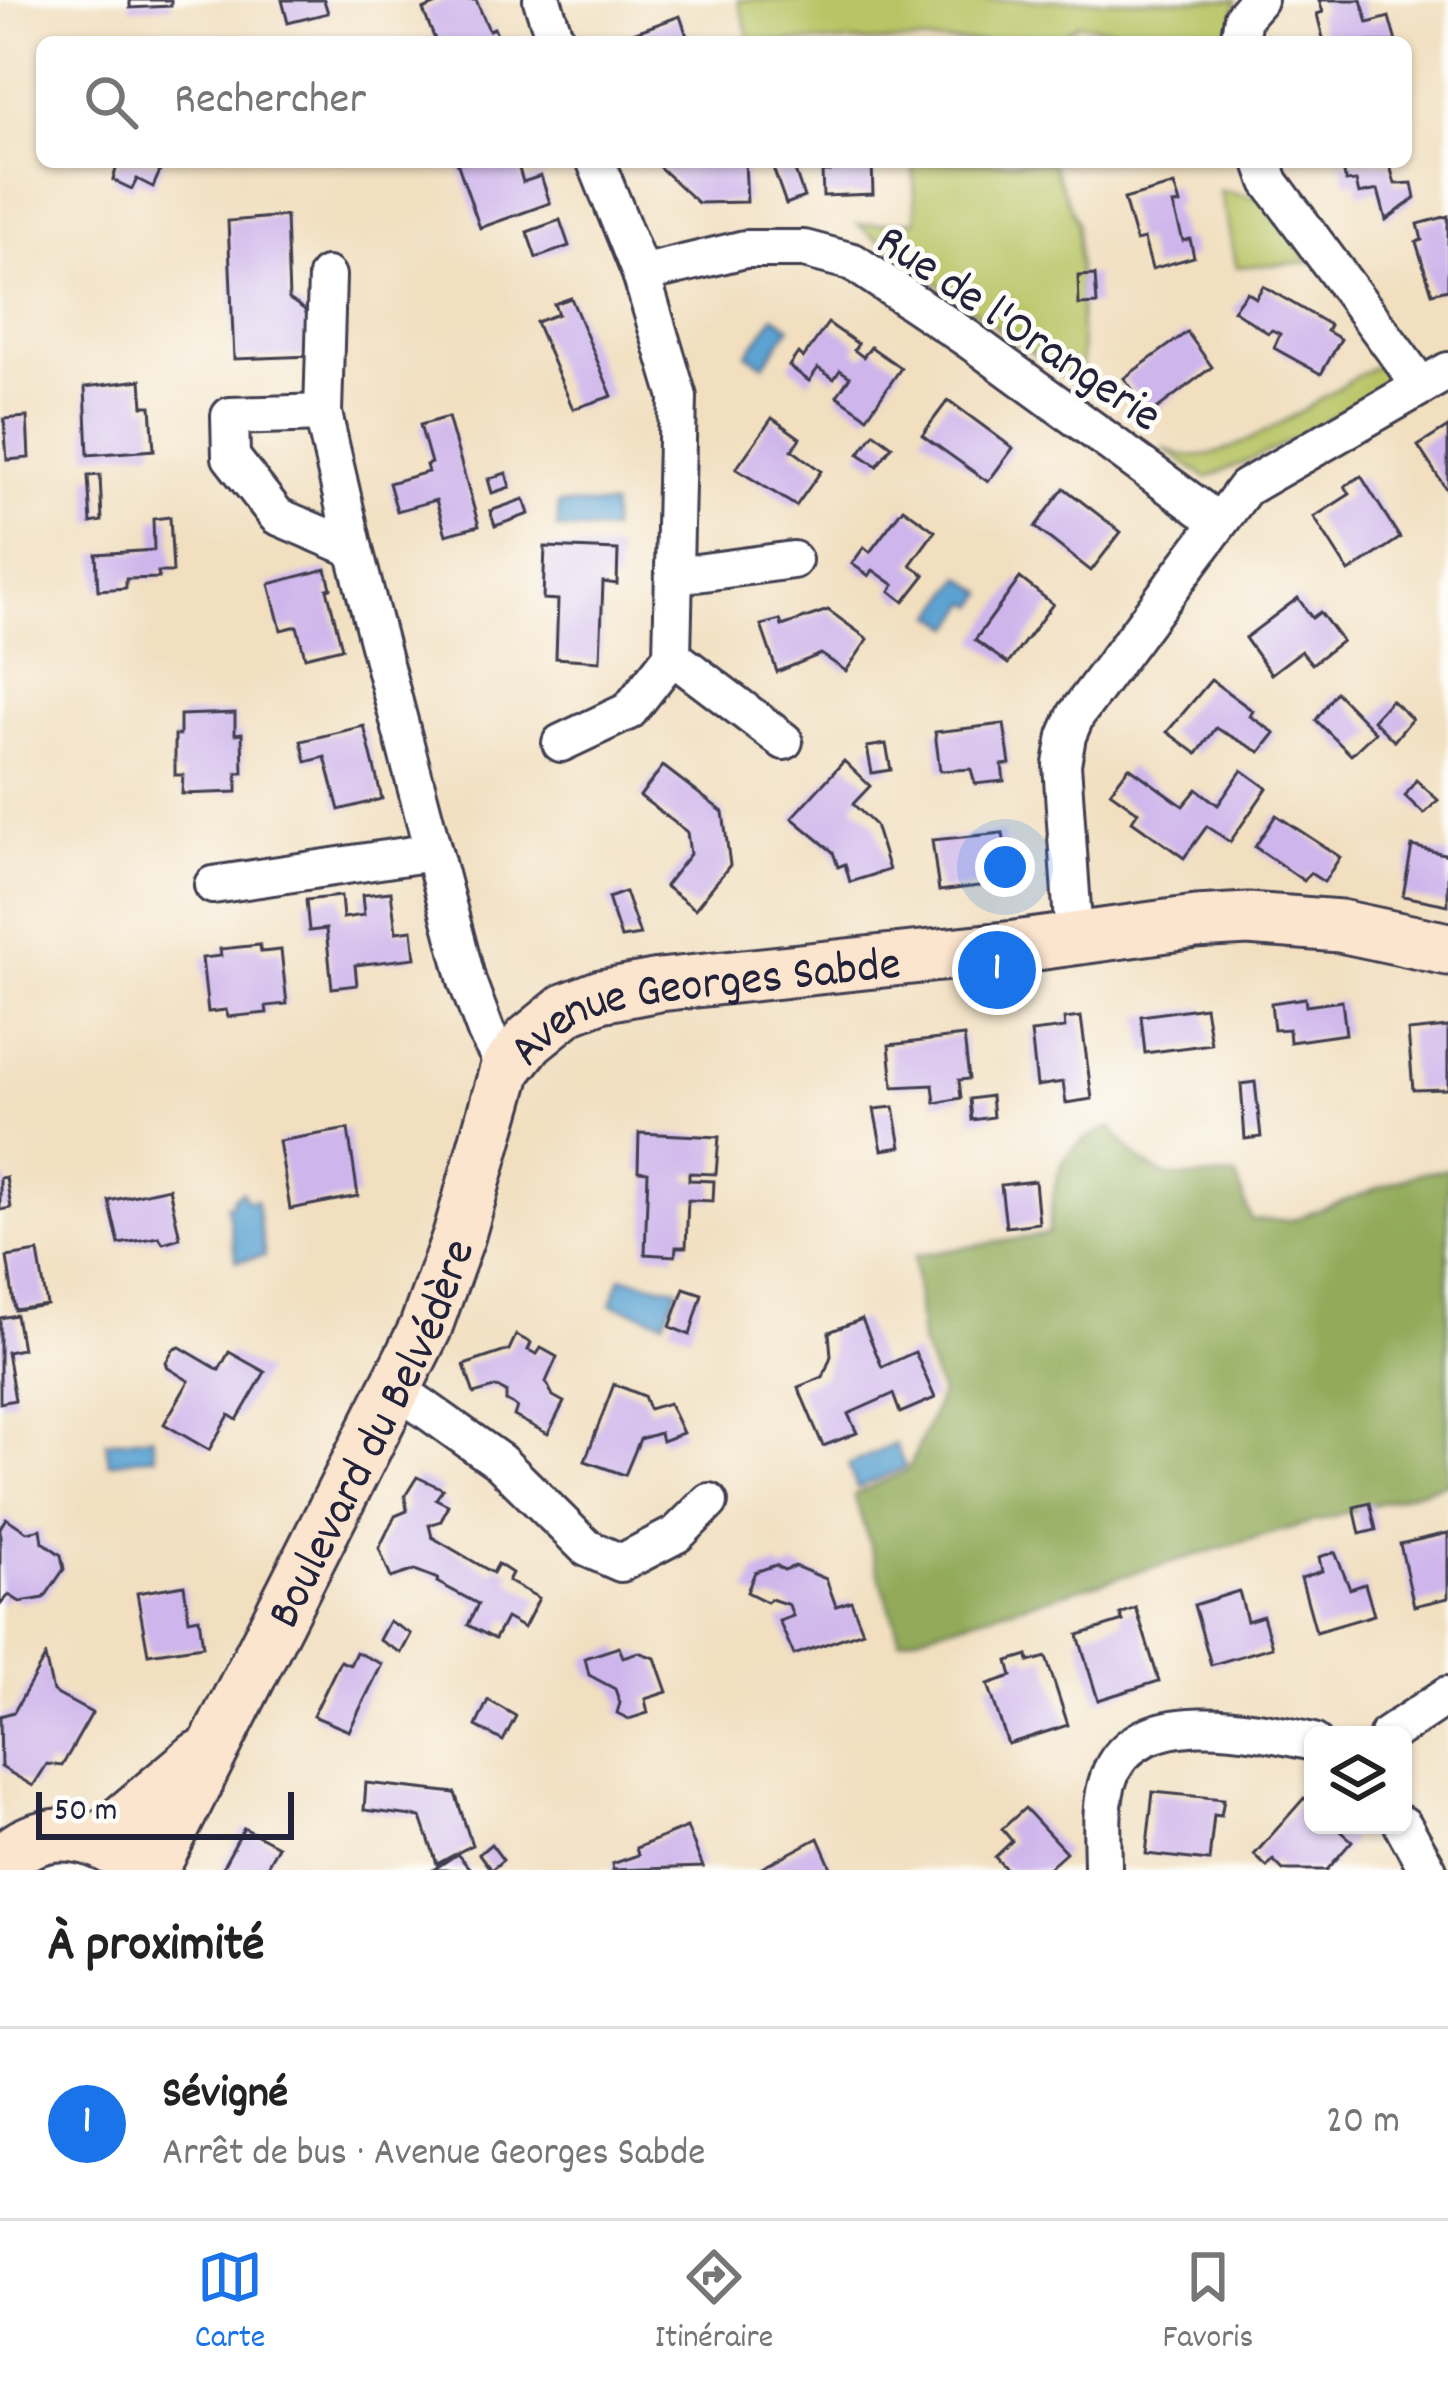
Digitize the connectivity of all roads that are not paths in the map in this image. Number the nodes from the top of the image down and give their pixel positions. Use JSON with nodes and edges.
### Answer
{"nodes":[{"id":1,"x":542,"y":0,"type":"edge"},
{"id":2,"x":1258,"y":0,"type":"edge"},
{"id":3,"x":554,"y":36,"type":"edge"},
{"id":4,"x":1240,"y":36,"type":"edge"},
{"id":5,"x":598,"y":168,"type":"edge"},
{"id":6,"x":1265,"y":168,"type":"edge"},
{"id":7,"x":640,"y":274,"type":"junction"},
{"id":8,"x":327,"y":275,"type":"dead end"},
{"id":9,"x":1434,"y":379,"type":"edge"},
{"id":10,"x":323,"y":413,"type":"junction"},
{"id":11,"x":1219,"y":522,"type":"junction"},
{"id":12,"x":353,"y":549,"type":"junction"},
{"id":13,"x":793,"y":560,"type":"dead end"},
{"id":14,"x":674,"y":576,"type":"junction"},
{"id":15,"x":672,"y":656,"type":"junction"},
{"id":16,"x":784,"y":741,"type":"dead end"},
{"id":17,"x":561,"y":743,"type":"dead end"},
{"id":18,"x":434,"y":852,"type":"junction"},
{"id":19,"x":213,"y":885,"type":"dead end"},
{"id":20,"x":1074,"y":938,"type":"junction"},
{"id":21,"x":1448,"y":950,"type":"edge"},
{"id":22,"x":500,"y":1084,"type":"junction"},
{"id":23,"x":397,"y":1389,"type":"junction"},
{"id":24,"x":709,"y":1502,"type":"dead end"},
{"id":25,"x":1448,"y":1695,"type":"edge"},
{"id":26,"x":1402,"y":1726,"type":"edge"},
{"id":27,"x":1304,"y":1740,"type":"edge"},
{"id":28,"x":209,"y":1750,"type":"junction"},
{"id":29,"x":1407,"y":1834,"type":"edge"},
{"id":30,"x":119,"y":1855,"type":"edge"},
{"id":31,"x":3,"y":1858,"type":"edge"},
{"id":32,"x":152,"y":1870,"type":"edge"},
{"id":33,"x":1103,"y":1870,"type":"edge"},
{"id":34,"x":1428,"y":1870,"type":"edge"}],
"edges":[{"from":1,"to":3,"type":"street"},
{"from":2,"to":4,"type":"street"},
{"from":5,"to":7,"type":"street"},
{"from":6,"to":9,"type":"street"},
{"from":7,"to":11,"type":"street","name":"Rue de l'Orangerie"},
{"from":7,"to":14,"type":"street"},
{"from":8,"to":10,"type":"street"},
{"from":9,"to":11,"type":"street"},
{"from":10,"to":12,"type":"street"},
{"from":10,"to":12,"type":"street"},
{"from":11,"to":20,"type":"street"},
{"from":12,"to":18,"type":"street"},
{"from":13,"to":14,"type":"street"},
{"from":14,"to":15,"type":"street"},
{"from":15,"to":16,"type":"street"},
{"from":15,"to":17,"type":"street"},
{"from":18,"to":19,"type":"street"},
{"from":18,"to":22,"type":"street"},
{"from":20,"to":21,"type":"street","name":"Avenue Georges Sabde"},
{"from":20,"to":22,"type":"street","name":"Avenue Georges Sabde"},
{"from":22,"to":23,"type":"street","name":"Boulevard du Belvédère"},
{"from":23,"to":24,"type":"street"},
{"from":23,"to":28,"type":"street","name":"Boulevard du Belvédère"},
{"from":25,"to":26,"type":"street"},
{"from":27,"to":33,"type":"street"},
{"from":28,"to":30,"type":"street","name":"Boulevard du Belvédère"},
{"from":28,"to":32,"type":"street","name":"Boulevard du Belvédère"},
{"from":29,"to":34,"type":"street"},
{"from":30,"to":31,"type":"street"}]}
